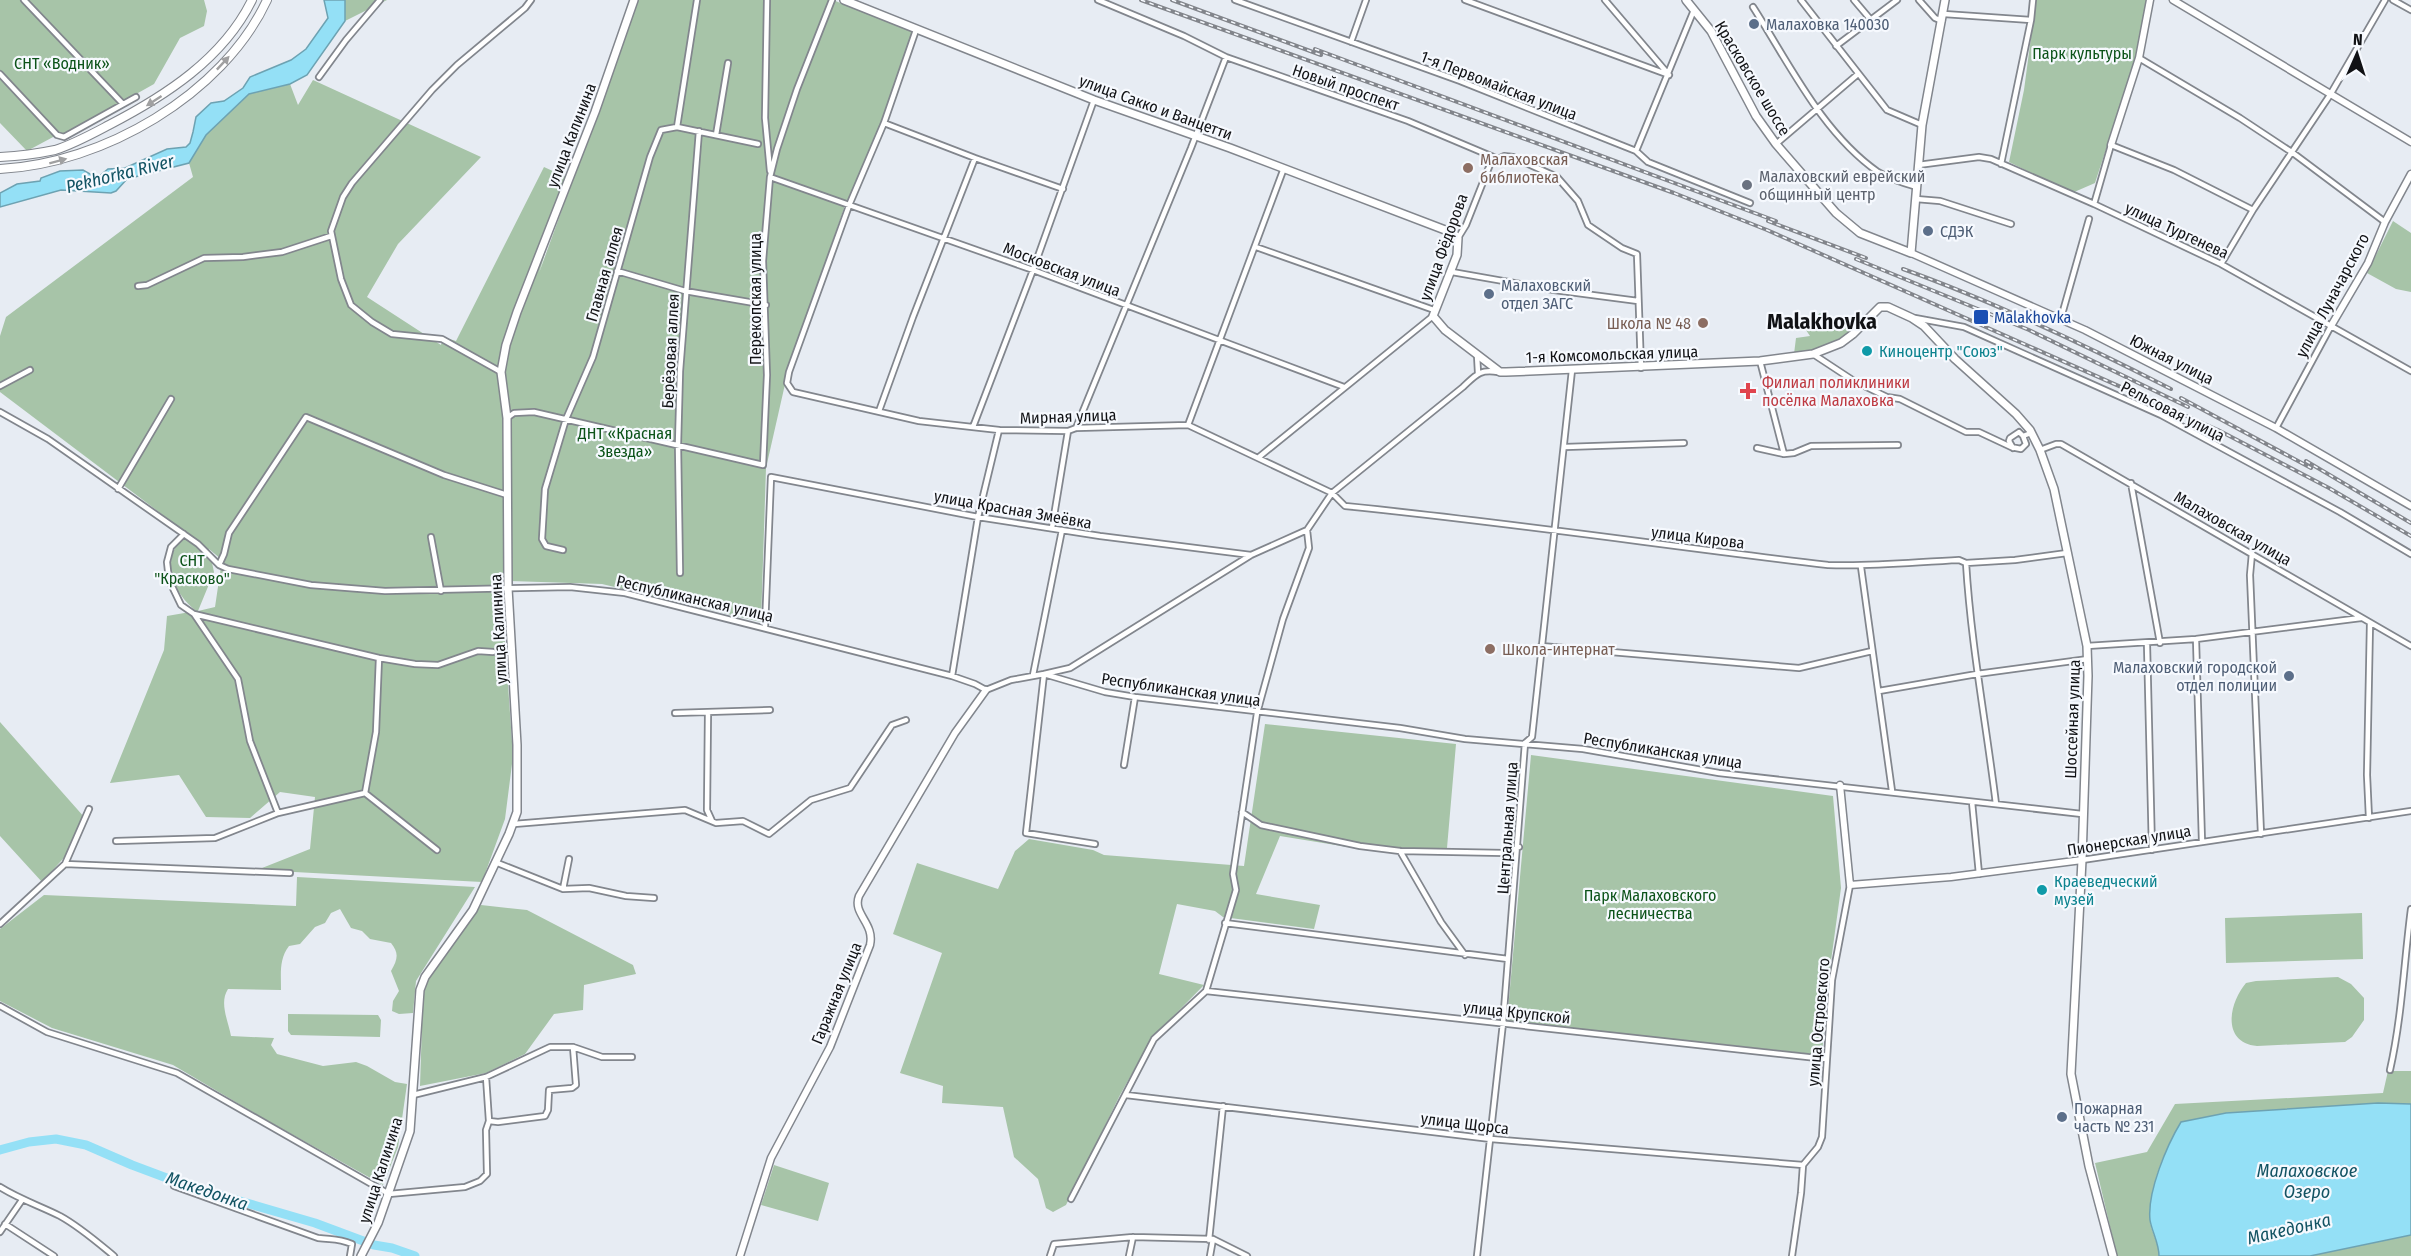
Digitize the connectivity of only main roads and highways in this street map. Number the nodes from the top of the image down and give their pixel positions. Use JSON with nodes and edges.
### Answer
{"nodes":[{"id":1,"x":252,"y":0,"type":"edge"},
{"id":2,"x":267,"y":0,"type":"edge"},
{"id":3,"x":634,"y":0,"type":"edge"},
{"id":4,"x":844,"y":0,"type":"edge"},
{"id":5,"x":1686,"y":0,"type":"edge"},
{"id":6,"x":1945,"y":0,"type":"edge"},
{"id":7,"x":0,"y":157,"type":"edge"},
{"id":8,"x":0,"y":170,"type":"edge"},
{"id":9,"x":1458,"y":238,"type":"joint"},
{"id":10,"x":1813,"y":354,"type":"joint"},
{"id":11,"x":1500,"y":372,"type":"joint"},
{"id":12,"x":361,"y":1256,"type":"edge"},
{"id":13,"x":2113,"y":1256,"type":"edge"}],
"edges":[{"from":1,"to":7,"type":"main road","one_way":true},
{"from":8,"to":2,"type":"main road","one_way":true},
{"from":3,"to":12,"type":"main road","name":"улица Калинина"},
{"from":4,"to":9,"type":"main road","name":"улица Сакко и Ванцетти"},
{"from":5,"to":6,"type":"main road","name":"Красковское шоссе"},
{"from":9,"to":11,"type":"main road","name":"улица Фёдорова"},
{"from":10,"to":11,"type":"main road","name":"1-я Комсомольская улица"},
{"from":10,"to":13,"type":"main road","name":"Шоссейная улица"}]}
